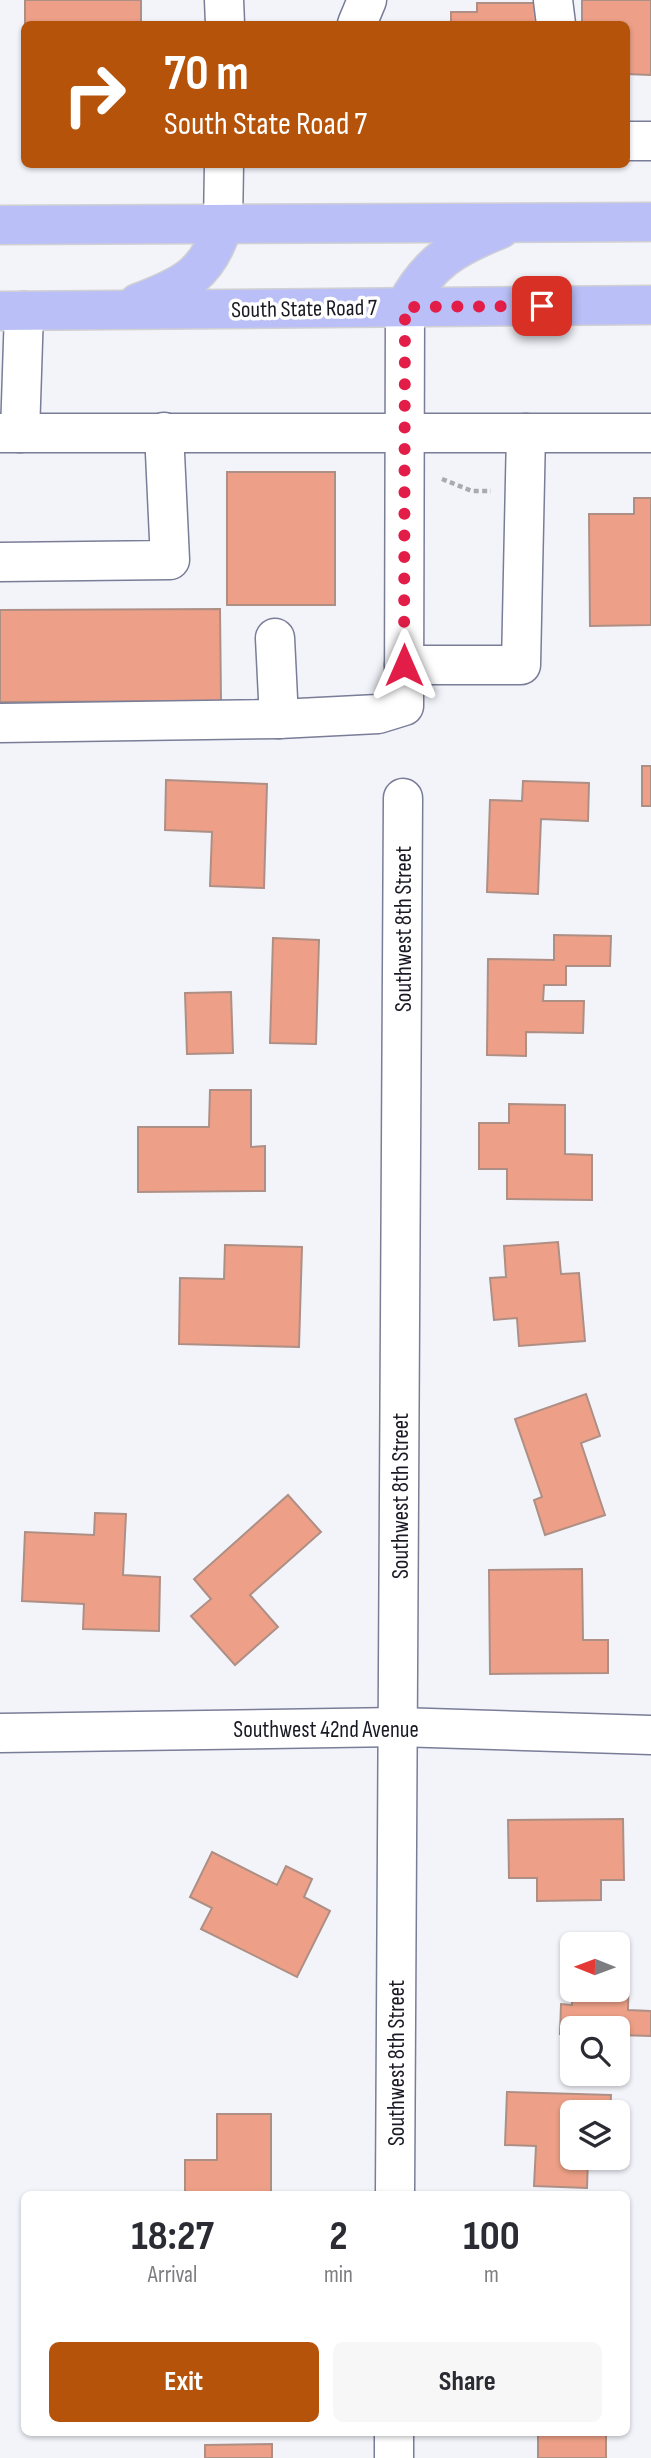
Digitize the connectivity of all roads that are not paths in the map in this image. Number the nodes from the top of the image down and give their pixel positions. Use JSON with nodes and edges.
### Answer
{"nodes":[{"id":1,"x":224,"y":0,"type":"edge"},
{"id":2,"x":367,"y":0,"type":"edge"},
{"id":3,"x":554,"y":0,"type":"edge"},
{"id":4,"x":225,"y":21,"type":"edge"},
{"id":5,"x":358,"y":21,"type":"edge"},
{"id":6,"x":556,"y":21,"type":"edge"},
{"id":7,"x":630,"y":141,"type":"edge"},
{"id":8,"x":651,"y":141,"type":"edge"},
{"id":9,"x":224,"y":168,"type":"edge"},
{"id":10,"x":651,"y":222,"type":"edge"},
{"id":11,"x":512,"y":224,"type":"junction"},
{"id":12,"x":0,"y":225,"type":"edge"},
{"id":13,"x":223,"y":225,"type":"junction"},
{"id":14,"x":651,"y":305,"type":"edge"},
{"id":15,"x":405,"y":307,"type":"junction"},
{"id":16,"x":120,"y":310,"type":"junction"},
{"id":17,"x":12,"y":311,"type":"edge"},
{"id":18,"x":164,"y":432,"type":"junction"},
{"id":19,"x":405,"y":432,"type":"junction"},
{"id":20,"x":10,"y":433,"type":"edge"},
{"id":21,"x":526,"y":433,"type":"junction"},
{"id":22,"x":651,"y":433,"type":"edge"},
{"id":23,"x":0,"y":562,"type":"edge"},
{"id":24,"x":275,"y":638,"type":"dead end"},
{"id":25,"x":404,"y":665,"type":"junction"},
{"id":26,"x":279,"y":719,"type":"junction"},
{"id":27,"x":0,"y":723,"type":"edge"},
{"id":28,"x":403,"y":798,"type":"dead end"},
{"id":29,"x":398,"y":1727,"type":"junction"},
{"id":30,"x":0,"y":1733,"type":"edge"},
{"id":31,"x":651,"y":1735,"type":"edge"},
{"id":32,"x":395,"y":2191,"type":"edge"},
{"id":33,"x":394,"y":2436,"type":"edge"},
{"id":34,"x":394,"y":2458,"type":"edge"}],
"edges":[{"from":1,"to":4,"type":"street"},
{"from":2,"to":5,"type":"street"},
{"from":3,"to":6,"type":"street"},
{"from":7,"to":8,"type":"street"},
{"from":9,"to":13,"type":"street"},
{"from":10,"to":11,"type":"main road"},
{"from":11,"to":13,"type":"main road"},
{"from":11,"to":15,"type":"main road"},
{"from":12,"to":13,"type":"main road"},
{"from":13,"to":16,"type":"main road"},
{"from":14,"to":15,"type":"main road","name":"South State Road 7"},
{"from":15,"to":16,"type":"main road","name":"South State Road 7"},
{"from":15,"to":19,"type":"street"},
{"from":16,"to":17,"type":"main road","name":"South State Road 7"},
{"from":17,"to":20,"type":"street"},
{"from":18,"to":19,"type":"street"},
{"from":18,"to":20,"type":"street"},
{"from":18,"to":23,"type":"street"},
{"from":19,"to":21,"type":"street"},
{"from":19,"to":25,"type":"street"},
{"from":21,"to":22,"type":"street"},
{"from":21,"to":25,"type":"street"},
{"from":24,"to":26,"type":"street"},
{"from":25,"to":26,"type":"street"},
{"from":26,"to":27,"type":"street"},
{"from":28,"to":29,"type":"street","name":"Southwest 8th Street"},
{"from":29,"to":30,"type":"street","name":"Southwest 42nd Avenue"},
{"from":29,"to":31,"type":"street","name":"Southwest 42nd Avenue"},
{"from":29,"to":32,"type":"street","name":"Southwest 8th Street"},
{"from":33,"to":34,"type":"street"}]}
